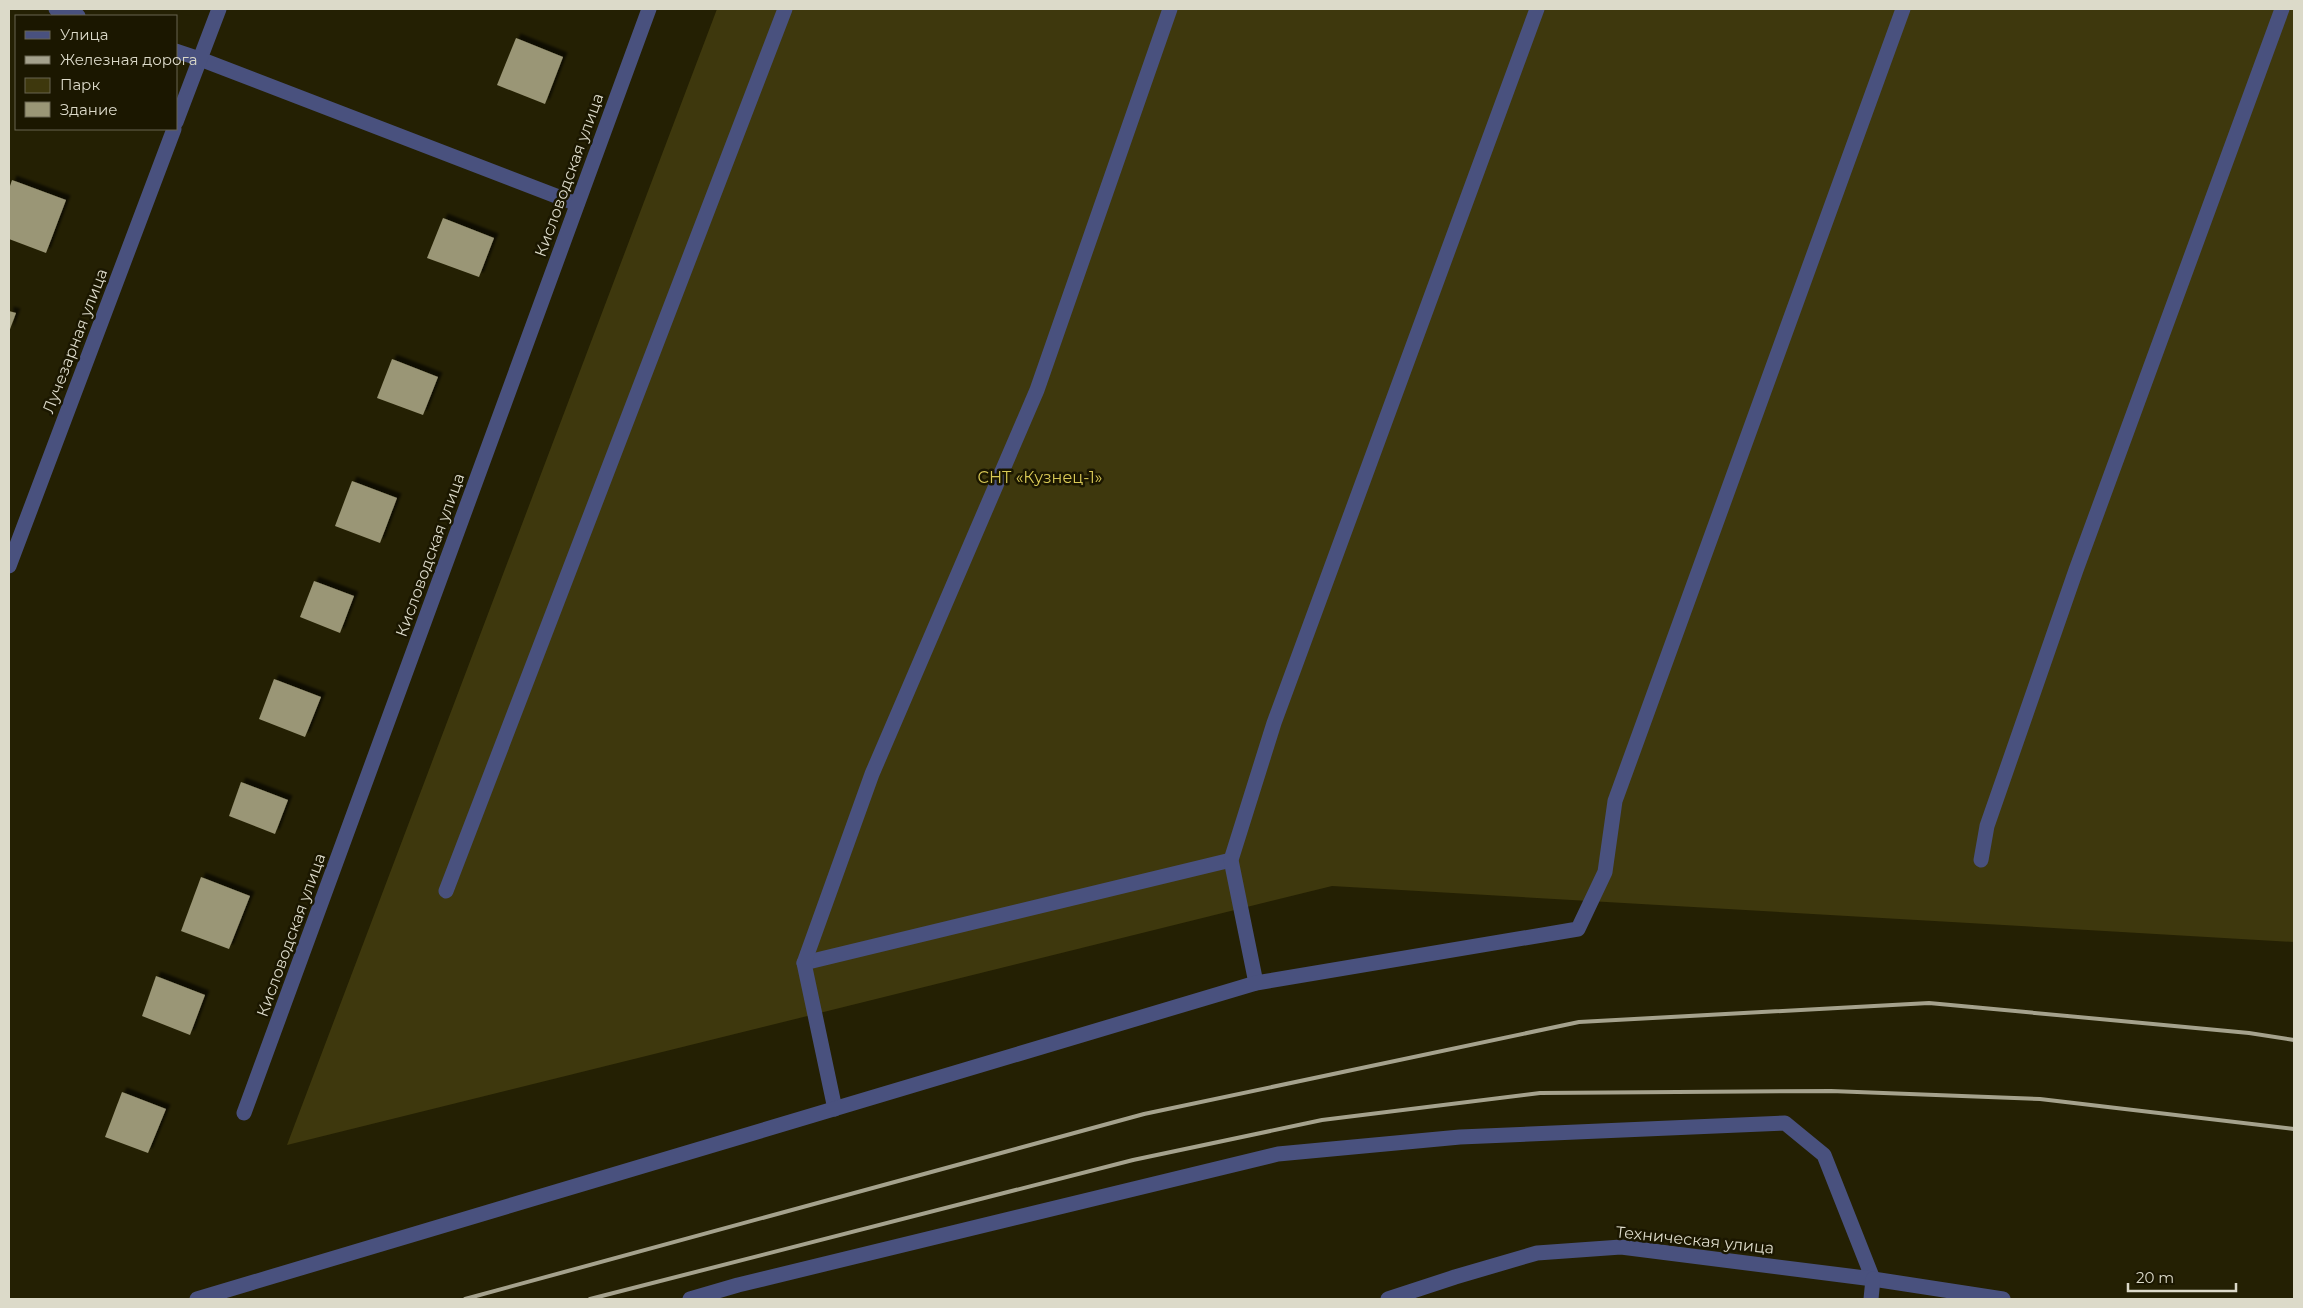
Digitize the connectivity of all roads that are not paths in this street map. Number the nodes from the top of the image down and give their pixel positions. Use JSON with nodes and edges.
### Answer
{"nodes":[{"id":1,"x":56,"y":9,"type":"edge"},
{"id":2,"x":218,"y":9,"type":"edge"},
{"id":3,"x":649,"y":9,"type":"edge"},
{"id":4,"x":785,"y":9,"type":"edge"},
{"id":5,"x":1170,"y":9,"type":"edge"},
{"id":6,"x":1537,"y":9,"type":"edge"},
{"id":7,"x":1903,"y":9,"type":"edge"},
{"id":8,"x":2282,"y":9,"type":"edge"},
{"id":9,"x":75,"y":15,"type":"edge"},
{"id":10,"x":178,"y":52,"type":"edge"},
{"id":11,"x":200,"y":59,"type":"junction"},
{"id":12,"x":178,"y":117,"type":"edge"},
{"id":13,"x":174,"y":130,"type":"edge"},
{"id":14,"x":577,"y":204,"type":"junction"},
{"id":15,"x":9,"y":566,"type":"edge"},
{"id":16,"x":1231,"y":860,"type":"junction"},
{"id":17,"x":1981,"y":860,"type":"dead end"},
{"id":18,"x":446,"y":891,"type":"dead end"},
{"id":19,"x":804,"y":963,"type":"junction"},
{"id":20,"x":1256,"y":983,"type":"junction"},
{"id":21,"x":835,"y":1109,"type":"junction"},
{"id":22,"x":244,"y":1113,"type":"dead end"},
{"id":23,"x":1873,"y":1279,"type":"junction"},
{"id":24,"x":197,"y":1299,"type":"edge"},
{"id":25,"x":690,"y":1299,"type":"edge"},
{"id":26,"x":1388,"y":1299,"type":"edge"},
{"id":27,"x":1871,"y":1299,"type":"edge"},
{"id":28,"x":2003,"y":1299,"type":"edge"}],
"edges":[{"from":1,"to":9,"type":"street"},
{"from":2,"to":11,"type":"street"},
{"from":3,"to":14,"type":"street","name":"Кисловодская улица"},
{"from":4,"to":18,"type":"street"},
{"from":5,"to":19,"type":"street"},
{"from":6,"to":16,"type":"street"},
{"from":7,"to":20,"type":"street"},
{"from":8,"to":17,"type":"street"},
{"from":10,"to":11,"type":"street"},
{"from":11,"to":12,"type":"street"},
{"from":11,"to":14,"type":"street"},
{"from":13,"to":15,"type":"street","name":"Лучезарная улица"},
{"from":14,"to":22,"type":"street","name":"Кисловодская улица"},
{"from":16,"to":19,"type":"street"},
{"from":16,"to":20,"type":"street"},
{"from":19,"to":21,"type":"street"},
{"from":20,"to":21,"type":"street"},
{"from":21,"to":24,"type":"street"},
{"from":23,"to":25,"type":"street"},
{"from":23,"to":26,"type":"street","name":"Техническая улица"},
{"from":23,"to":27,"type":"street"},
{"from":23,"to":28,"type":"street","name":"Техническая улица"}]}
